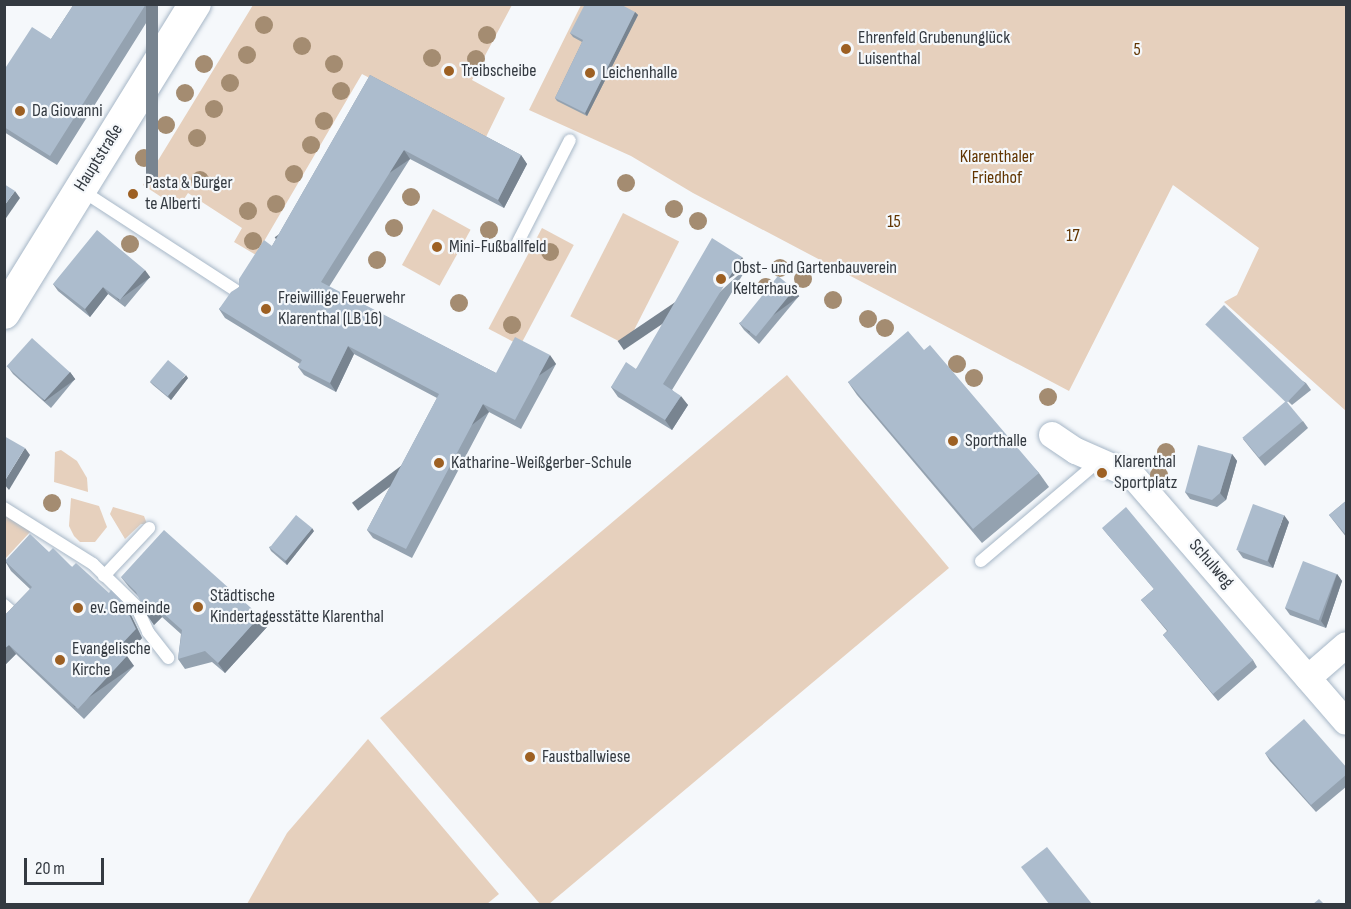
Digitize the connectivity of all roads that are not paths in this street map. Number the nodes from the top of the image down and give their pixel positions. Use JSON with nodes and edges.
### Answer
{"nodes":[{"id":1,"x":195,"y":4,"type":"edge"},
{"id":2,"x":570,"y":140,"type":"dead end"},
{"id":3,"x":80,"y":190,"type":"junction"},
{"id":4,"x":518,"y":242,"type":"dead end"},
{"id":5,"x":238,"y":292,"type":"edge"},
{"id":6,"x":6,"y":308,"type":"edge"},
{"id":7,"x":1052,"y":435,"type":"dead end"},
{"id":8,"x":1099,"y":461,"type":"junction"},
{"id":9,"x":4,"y":508,"type":"edge"},
{"id":10,"x":149,"y":528,"type":"dead end"},
{"id":11,"x":981,"y":561,"type":"dead end"},
{"id":12,"x":104,"y":576,"type":"junction"},
{"id":13,"x":1347,"y":645,"type":"edge"},
{"id":14,"x":168,"y":658,"type":"dead end"},
{"id":15,"x":1308,"y":678,"type":"junction"},
{"id":16,"x":1347,"y":722,"type":"edge"}],
"edges":[{"from":1,"to":3,"type":"street","name":"Hauptstraße"},
{"from":2,"to":4,"type":"lane"},
{"from":3,"to":5,"type":"lane"},
{"from":3,"to":6,"type":"street","name":"Hauptstraße"},
{"from":7,"to":8,"type":"street","name":"Schulweg"},
{"from":8,"to":11,"type":"lane"},
{"from":8,"to":15,"type":"street","name":"Schulweg"},
{"from":9,"to":12,"type":"lane"},
{"from":10,"to":12,"type":"lane"},
{"from":12,"to":14,"type":"lane"},
{"from":13,"to":15,"type":"street"},
{"from":15,"to":16,"type":"street","name":"Schulweg"}]}
